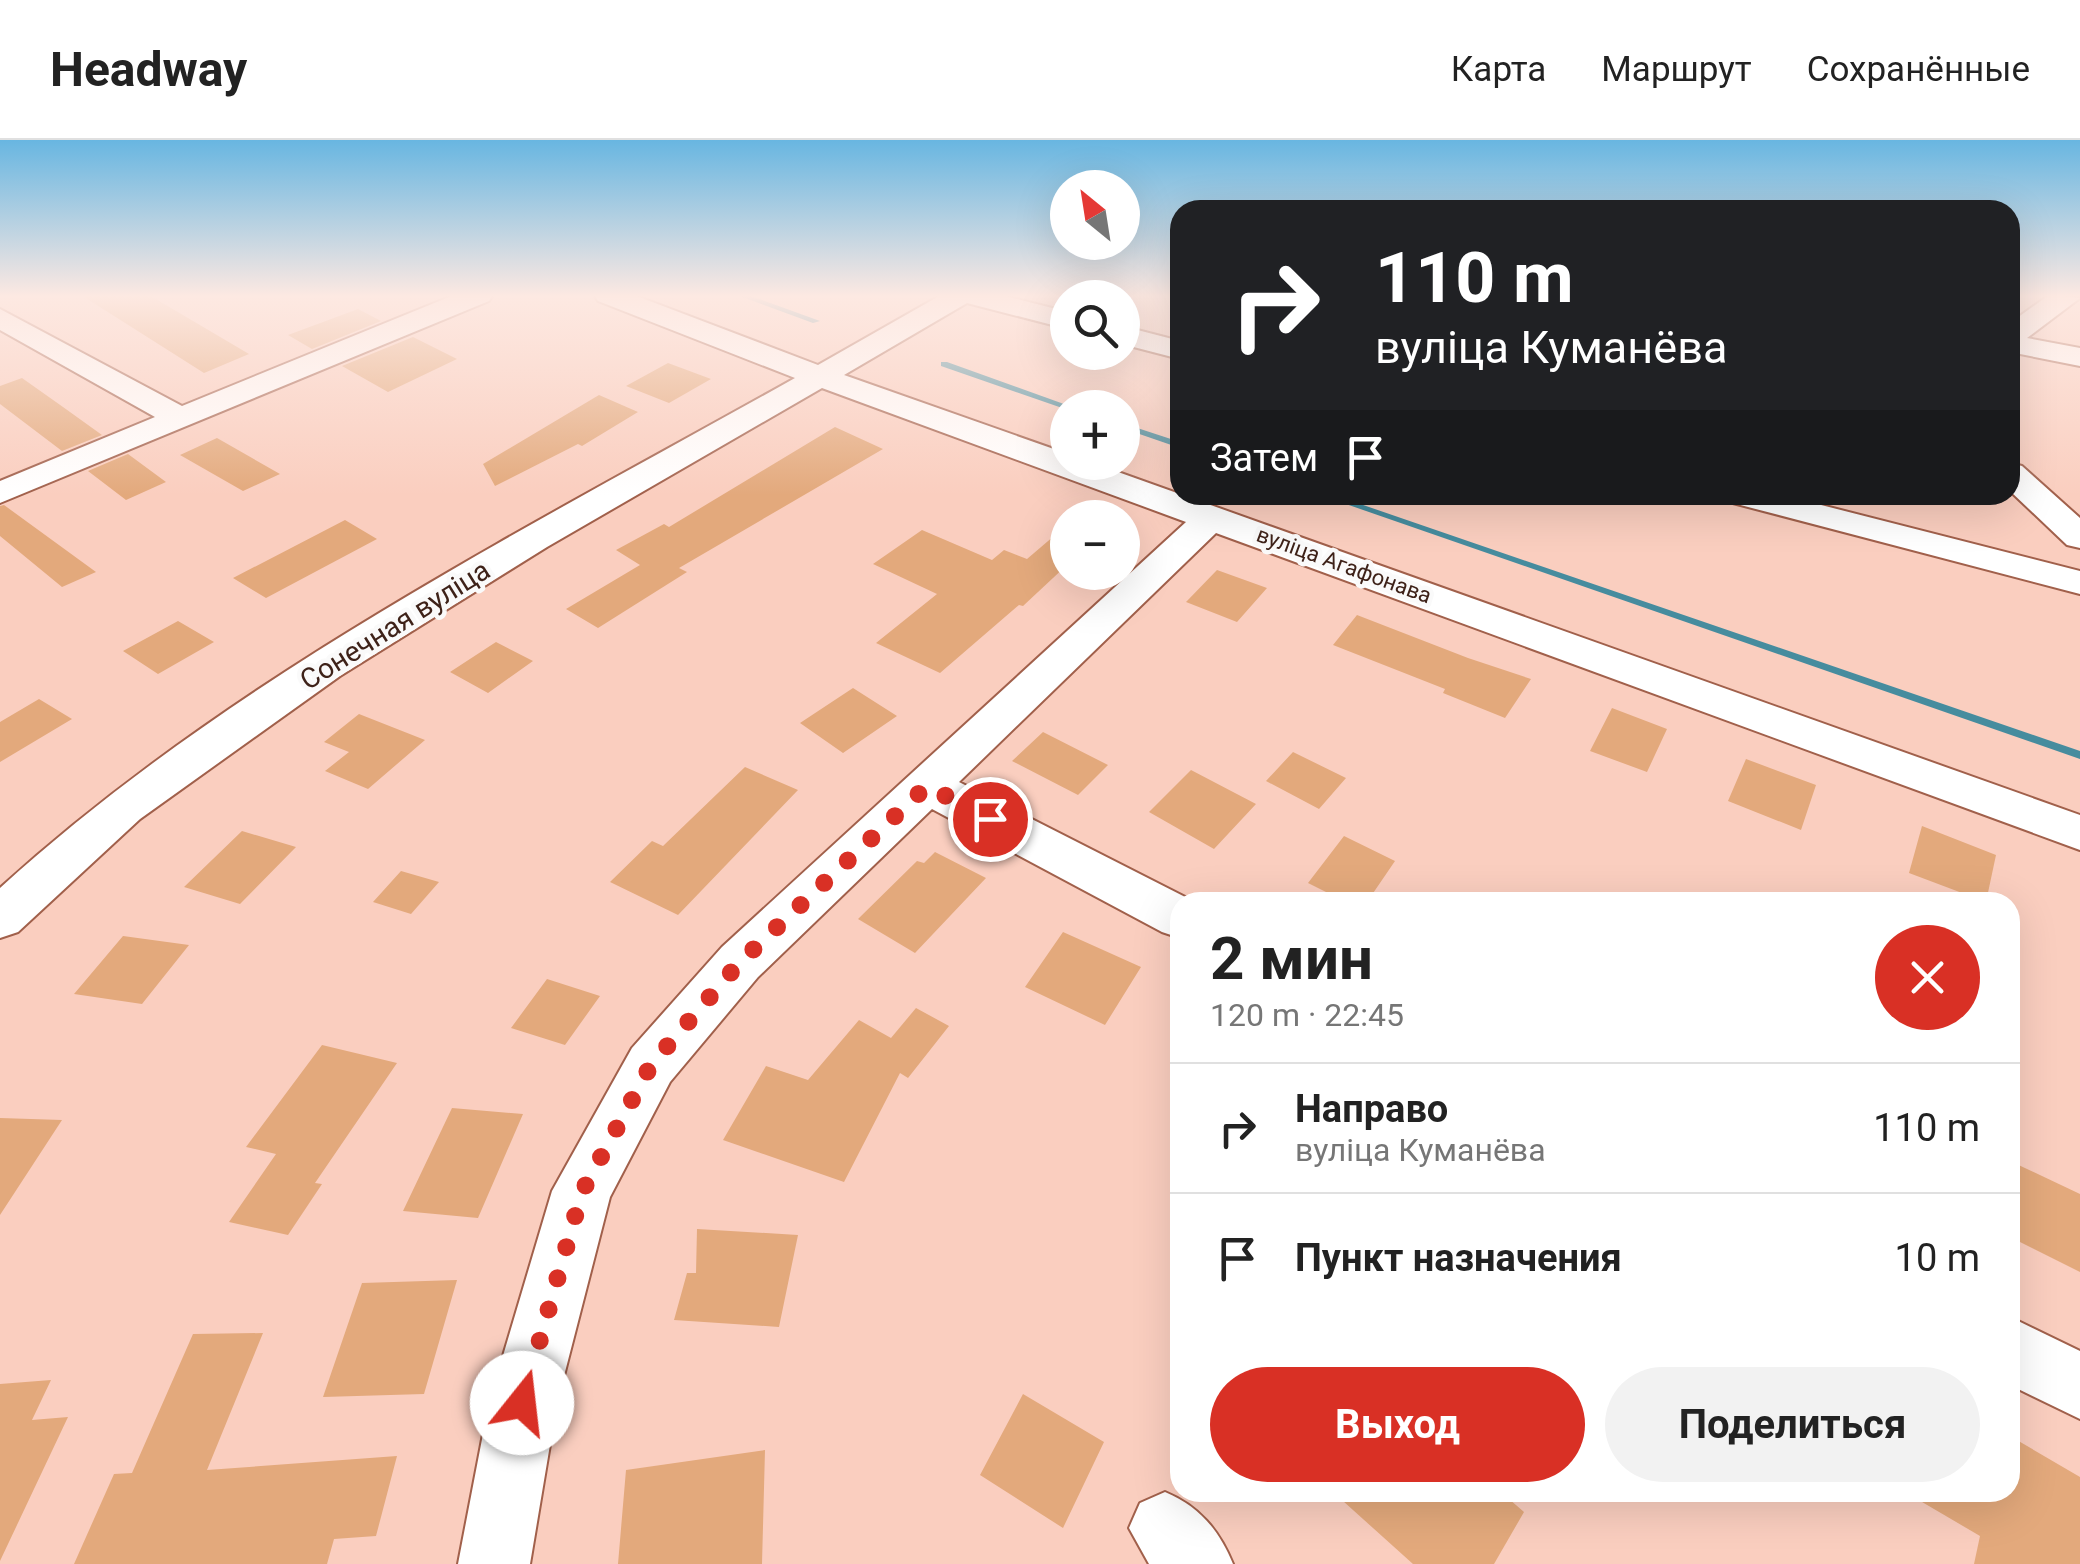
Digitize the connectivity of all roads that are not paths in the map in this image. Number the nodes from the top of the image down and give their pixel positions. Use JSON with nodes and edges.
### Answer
{"nodes":[{"id":1,"x":79,"y":361,"type":"edge"},
{"id":2,"x":318,"y":361,"type":"edge"},
{"id":3,"x":779,"y":361,"type":"edge"},
{"id":4,"x":850,"y":361,"type":"edge"},
{"id":5,"x":821,"y":378,"type":"junction"},
{"id":6,"x":181,"y":418,"type":"junction"},
{"id":7,"x":2020,"y":482,"type":"edge"},
{"id":8,"x":0,"y":493,"type":"edge"},
{"id":9,"x":1170,"y":502,"type":"edge"},
{"id":10,"x":1178,"y":505,"type":"edge"},
{"id":11,"x":1780,"y":505,"type":"edge"},
{"id":12,"x":1212,"y":517,"type":"junction"},
{"id":13,"x":2080,"y":537,"type":"edge"},
{"id":14,"x":2080,"y":582,"type":"edge"},
{"id":15,"x":927,"y":786,"type":"junction"},
{"id":16,"x":2080,"y":833,"type":"edge"},
{"id":17,"x":1170,"y":913,"type":"edge"},
{"id":18,"x":0,"y":918,"type":"edge"},
{"id":19,"x":2020,"y":1355,"type":"edge"},
{"id":20,"x":2080,"y":1386,"type":"edge"},
{"id":21,"x":494,"y":1564,"type":"edge"}],
"edges":[{"from":1,"to":6,"type":"street"},
{"from":2,"to":6,"type":"street"},
{"from":3,"to":5,"type":"street","name":"вуліца Агафонава"},
{"from":4,"to":5,"type":"street","name":"Сонечная вуліца"},
{"from":5,"to":9,"type":"street","name":"вуліца Агафонава"},
{"from":5,"to":18,"type":"street","name":"Сонечная вуліца"},
{"from":6,"to":8,"type":"street"},
{"from":7,"to":13,"type":"street"},
{"from":10,"to":12,"type":"street","name":"вуліца Агафонава"},
{"from":11,"to":14,"type":"street"},
{"from":12,"to":15,"type":"street"},
{"from":12,"to":16,"type":"street","name":"вуліца Агафонава"},
{"from":15,"to":17,"type":"street"},
{"from":15,"to":21,"type":"street"},
{"from":19,"to":20,"type":"street"}]}
